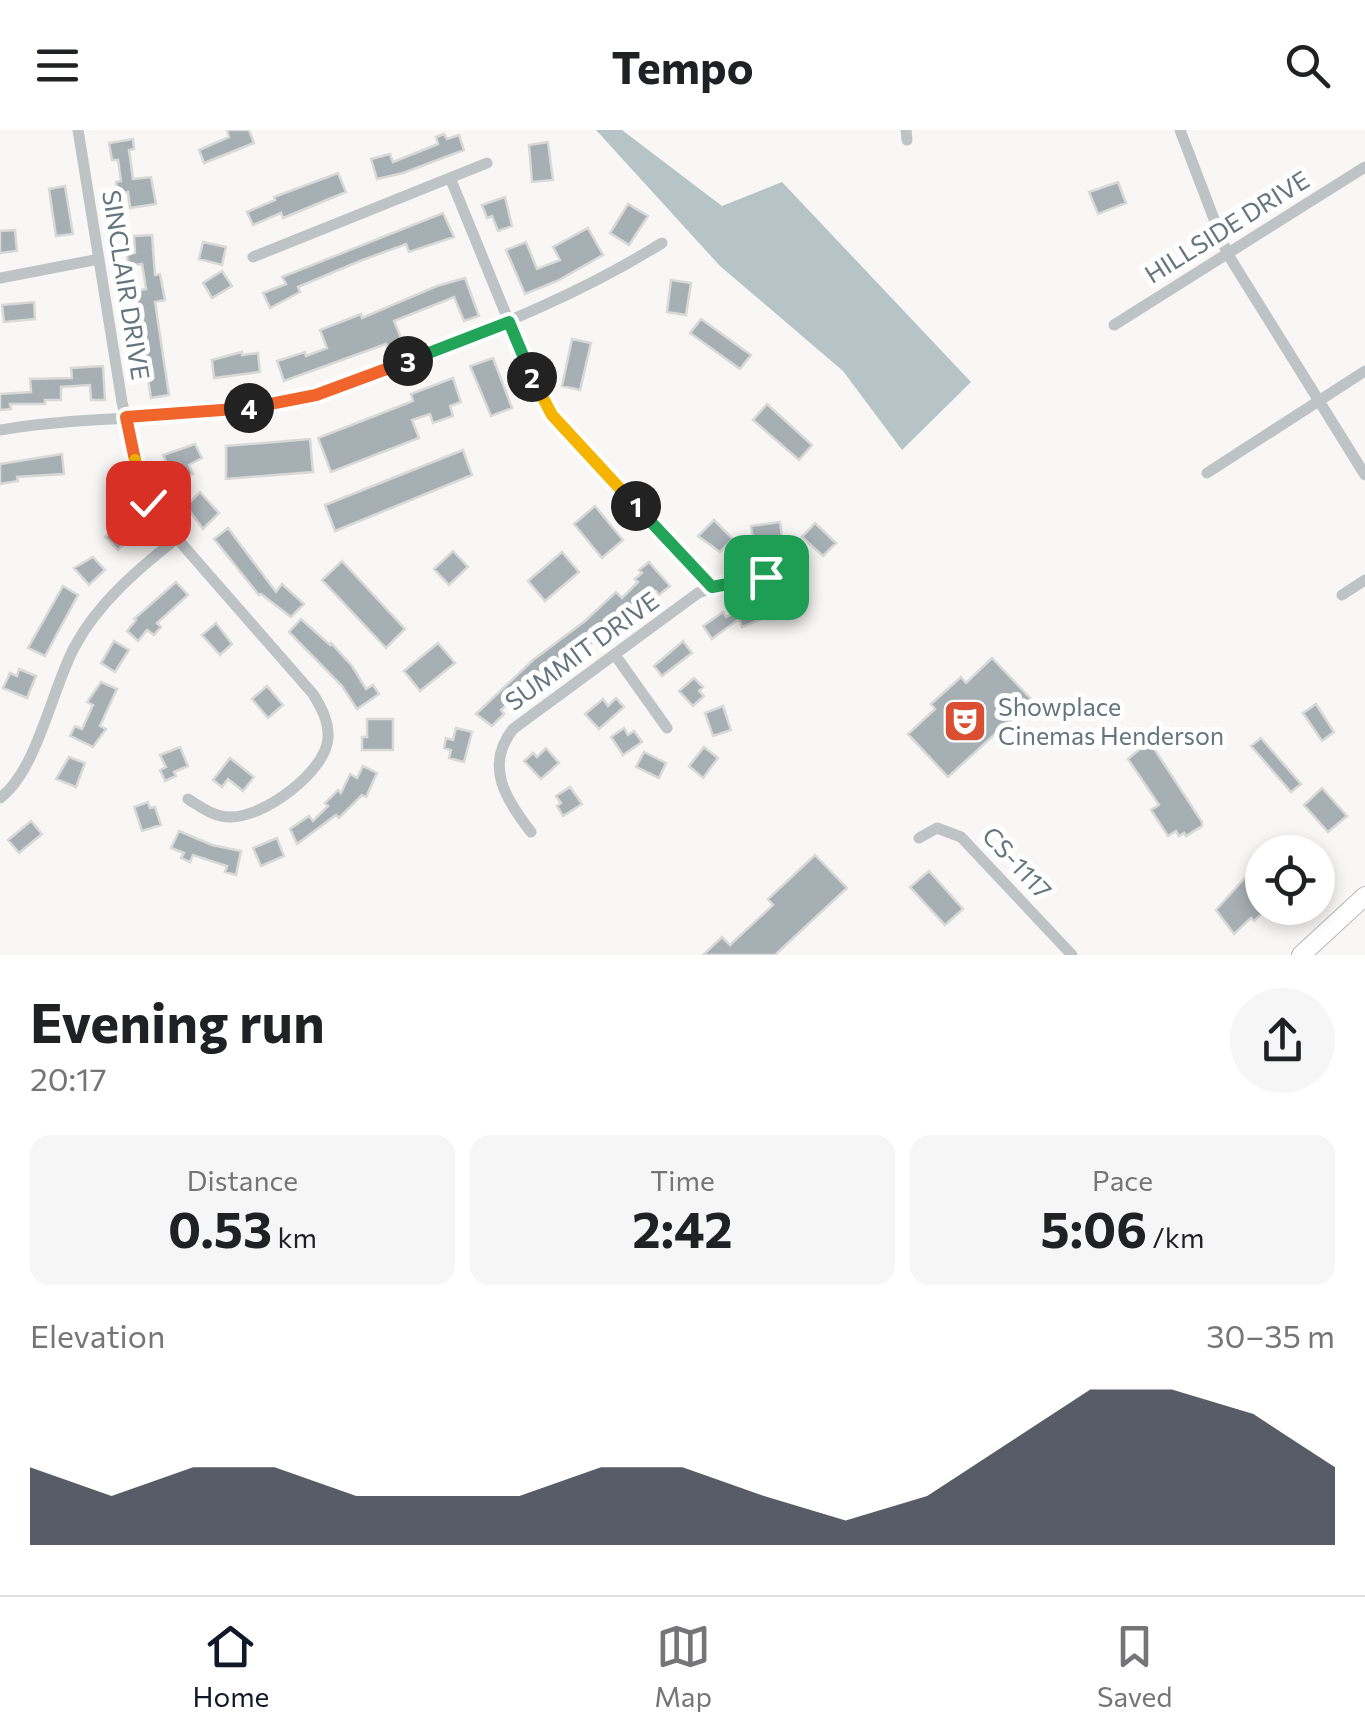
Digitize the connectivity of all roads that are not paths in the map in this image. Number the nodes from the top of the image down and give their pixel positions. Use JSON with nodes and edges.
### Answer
{"nodes":[{"id":1,"x":78,"y":130,"type":"edge"},
{"id":2,"x":1180,"y":130,"type":"edge"},
{"id":3,"x":488,"y":163,"type":"dead end"},
{"id":4,"x":1365,"y":167,"type":"edge"},
{"id":5,"x":451,"y":180,"type":"junction"},
{"id":6,"x":662,"y":242,"type":"dead end"},
{"id":7,"x":1227,"y":253,"type":"junction"},
{"id":8,"x":253,"y":257,"type":"dead end"},
{"id":9,"x":99,"y":259,"type":"junction"},
{"id":10,"x":0,"y":278,"type":"edge"},
{"id":11,"x":509,"y":322,"type":"junction"},
{"id":12,"x":1114,"y":325,"type":"dead end"},
{"id":13,"x":1365,"y":371,"type":"edge"},
{"id":14,"x":1317,"y":402,"type":"junction"},
{"id":15,"x":126,"y":417,"type":"junction"},
{"id":16,"x":0,"y":430,"type":"edge"},
{"id":17,"x":1207,"y":474,"type":"dead end"},
{"id":18,"x":1365,"y":475,"type":"edge"},
{"id":19,"x":176,"y":539,"type":"junction"},
{"id":20,"x":786,"y":573,"type":"dead end"},
{"id":21,"x":1365,"y":580,"type":"edge"},
{"id":22,"x":712,"y":587,"type":"junction"},
{"id":23,"x":1342,"y":595,"type":"dead end"},
{"id":24,"x":616,"y":655,"type":"junction"},
{"id":25,"x":667,"y":728,"type":"dead end"},
{"id":26,"x":0,"y":798,"type":"edge"},
{"id":27,"x":188,"y":799,"type":"dead end"},
{"id":28,"x":531,"y":832,"type":"dead end"},
{"id":29,"x":919,"y":838,"type":"dead end"},
{"id":30,"x":1362,"y":905,"type":"edge"},
{"id":31,"x":1072,"y":955,"type":"edge"},
{"id":32,"x":1301,"y":955,"type":"edge"}],
"edges":[{"from":1,"to":9,"type":"street","name":"SINCLAIR DRIVE"},
{"from":2,"to":7,"type":"street"},
{"from":3,"to":5,"type":"street"},
{"from":4,"to":7,"type":"street","name":"HILLSIDE DRIVE"},
{"from":5,"to":8,"type":"street"},
{"from":5,"to":11,"type":"street"},
{"from":6,"to":11,"type":"street"},
{"from":7,"to":12,"type":"street","name":"HILLSIDE DRIVE"},
{"from":7,"to":14,"type":"street"},
{"from":9,"to":10,"type":"street"},
{"from":9,"to":15,"type":"street","name":"SINCLAIR DRIVE"},
{"from":11,"to":15,"type":"street"},
{"from":11,"to":22,"type":"street"},
{"from":13,"to":14,"type":"street"},
{"from":14,"to":17,"type":"street"},
{"from":14,"to":18,"type":"street"},
{"from":15,"to":16,"type":"street"},
{"from":15,"to":19,"type":"street","name":"SINCLAIR DRIVE"},
{"from":19,"to":26,"type":"street"},
{"from":19,"to":27,"type":"street","name":"SINCLAIR DRIVE"},
{"from":20,"to":22,"type":"street","name":"SUMMIT DRIVE"},
{"from":21,"to":23,"type":"street"},
{"from":22,"to":24,"type":"street","name":"SUMMIT DRIVE"},
{"from":24,"to":25,"type":"street"},
{"from":24,"to":28,"type":"street","name":"SUMMIT DRIVE"},
{"from":29,"to":31,"type":"street","name":"CS-1117"},
{"from":30,"to":32,"type":"highway"}]}
